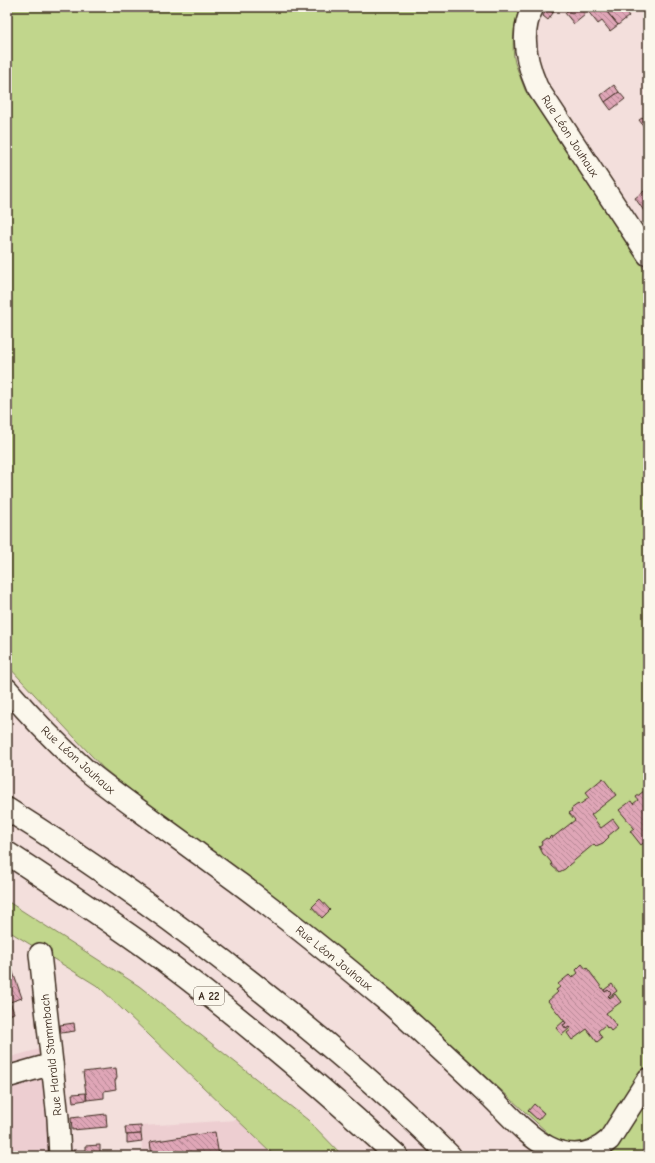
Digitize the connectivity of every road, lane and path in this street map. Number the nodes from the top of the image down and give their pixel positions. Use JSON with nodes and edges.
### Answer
{"nodes":[{"id":1,"x":533,"y":7,"type":"edge"},
{"id":2,"x":648,"y":255,"type":"edge"},
{"id":3,"x":7,"y":690,"type":"edge"},
{"id":4,"x":7,"y":809,"type":"edge"},
{"id":5,"x":7,"y":853,"type":"edge"},
{"id":6,"x":40,"y":954,"type":"dead end"},
{"id":7,"x":52,"y":1064,"type":"junction"},
{"id":8,"x":7,"y":1077,"type":"edge"},
{"id":9,"x":648,"y":1079,"type":"edge"},
{"id":10,"x":60,"y":1156,"type":"edge"},
{"id":11,"x":397,"y":1156,"type":"edge"},
{"id":12,"x":450,"y":1156,"type":"edge"}],
"edges":[{"from":1,"to":2,"type":"street","name":"Rue Léon Jouhaux"},
{"from":3,"to":9,"type":"street","name":"Rue Léon Jouhaux"},
{"from":4,"to":12,"type":"highway"},
{"from":5,"to":11,"type":"highway","number":"A 22"},
{"from":6,"to":7,"type":"street","name":"Rue Harald Stammbach"},
{"from":7,"to":8,"type":"street"},
{"from":7,"to":10,"type":"street","name":"Rue Harald Stammbach"}]}
